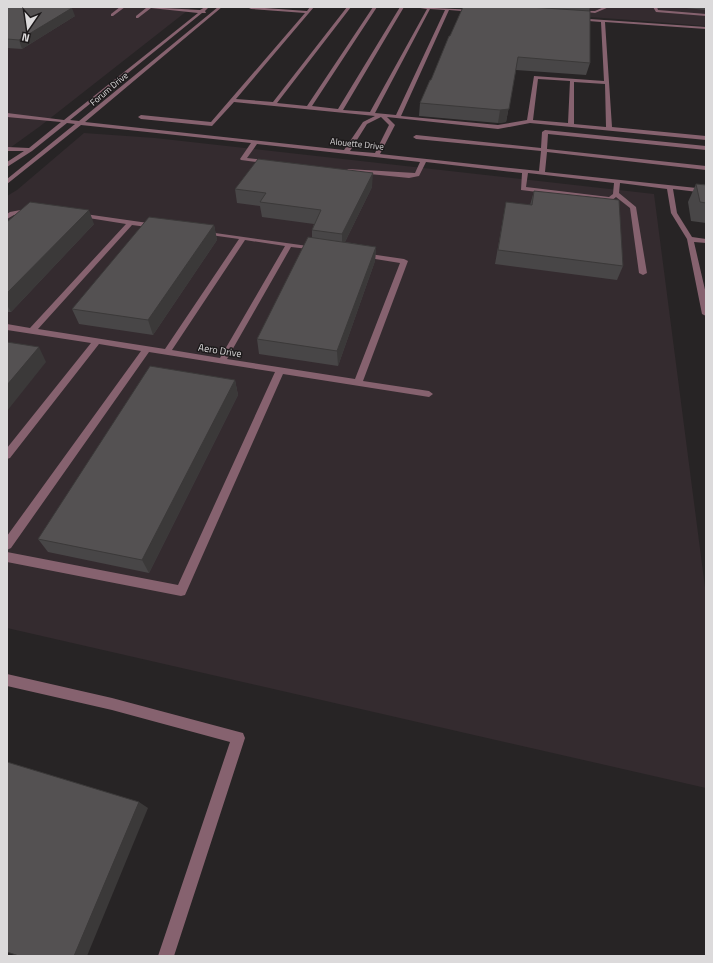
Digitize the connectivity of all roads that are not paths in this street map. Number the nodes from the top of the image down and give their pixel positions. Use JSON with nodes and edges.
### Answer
{"nodes":[{"id":1,"x":123,"y":7,"type":"edge"},
{"id":2,"x":149,"y":7,"type":"edge"},
{"id":3,"x":207,"y":7,"type":"edge"},
{"id":4,"x":220,"y":7,"type":"edge"},
{"id":5,"x":252,"y":7,"type":"edge"},
{"id":6,"x":312,"y":7,"type":"edge"},
{"id":7,"x":349,"y":7,"type":"edge"},
{"id":8,"x":375,"y":7,"type":"edge"},
{"id":9,"x":402,"y":7,"type":"edge"},
{"id":10,"x":415,"y":7,"type":"edge"},
{"id":11,"x":607,"y":7,"type":"edge"},
{"id":12,"x":655,"y":7,"type":"edge"},
{"id":13,"x":428,"y":8,"type":"junction"},
{"id":14,"x":448,"y":9,"type":"junction"},
{"id":15,"x":570,"y":10,"type":"edge"},
{"id":16,"x":201,"y":11,"type":"junction"},
{"id":17,"x":213,"y":12,"type":"junction"},
{"id":18,"x":308,"y":12,"type":"junction"},
{"id":19,"x":479,"y":12,"type":"edge"},
{"id":20,"x":706,"y":14,"type":"edge"},
{"id":21,"x":112,"y":15,"type":"dead end"},
{"id":22,"x":137,"y":17,"type":"dead end"},
{"id":23,"x":572,"y":19,"type":"edge"},
{"id":24,"x":603,"y":21,"type":"junction"},
{"id":25,"x":706,"y":28,"type":"edge"},
{"id":26,"x":572,"y":80,"type":"junction"},
{"id":27,"x":607,"y":83,"type":"junction"},
{"id":28,"x":233,"y":100,"type":"junction"},
{"id":29,"x":274,"y":104,"type":"junction"},
{"id":30,"x":308,"y":108,"type":"junction"},
{"id":31,"x":340,"y":111,"type":"junction"},
{"id":32,"x":372,"y":114,"type":"junction"},
{"id":33,"x":7,"y":115,"type":"edge"},
{"id":34,"x":382,"y":115,"type":"junction"},
{"id":35,"x":141,"y":117,"type":"dead end"},
{"id":36,"x":398,"y":117,"type":"junction"},
{"id":37,"x":530,"y":121,"type":"junction"},
{"id":38,"x":66,"y":122,"type":"junction"},
{"id":39,"x":80,"y":123,"type":"junction"},
{"id":40,"x":571,"y":125,"type":"junction"},
{"id":41,"x":609,"y":129,"type":"junction"},
{"id":42,"x":416,"y":137,"type":"dead end"},
{"id":43,"x":706,"y":138,"type":"edge"},
{"id":44,"x":255,"y":142,"type":"junction"},
{"id":45,"x":706,"y":148,"type":"edge"},
{"id":46,"x":7,"y":149,"type":"edge"},
{"id":47,"x":30,"y":150,"type":"junction"},
{"id":48,"x":544,"y":150,"type":"junction"},
{"id":49,"x":346,"y":152,"type":"junction"},
{"id":50,"x":377,"y":155,"type":"junction"},
{"id":51,"x":424,"y":160,"type":"junction"},
{"id":52,"x":275,"y":162,"type":"edge"},
{"id":53,"x":7,"y":166,"type":"edge"},
{"id":54,"x":706,"y":168,"type":"edge"},
{"id":55,"x":346,"y":170,"type":"edge"},
{"id":56,"x":525,"y":171,"type":"junction"},
{"id":57,"x":542,"y":173,"type":"junction"},
{"id":58,"x":617,"y":181,"type":"junction"},
{"id":59,"x":7,"y":182,"type":"edge"},
{"id":60,"x":670,"y":187,"type":"junction"},
{"id":61,"x":706,"y":191,"type":"edge"},
{"id":62,"x":616,"y":194,"type":"junction"},
{"id":63,"x":40,"y":210,"type":"edge"},
{"id":64,"x":71,"y":214,"type":"edge"},
{"id":65,"x":7,"y":217,"type":"edge"},
{"id":66,"x":131,"y":222,"type":"junction"},
{"id":67,"x":161,"y":226,"type":"edge"},
{"id":68,"x":198,"y":232,"type":"edge"},
{"id":69,"x":243,"y":238,"type":"junction"},
{"id":70,"x":690,"y":239,"type":"junction"},
{"id":71,"x":706,"y":241,"type":"edge"},
{"id":72,"x":289,"y":245,"type":"junction"},
{"id":73,"x":320,"y":249,"type":"edge"},
{"id":74,"x":358,"y":255,"type":"edge"},
{"id":75,"x":702,"y":271,"type":"edge"},
{"id":76,"x":643,"y":273,"type":"dead end"},
{"id":77,"x":706,"y":314,"type":"edge"},
{"id":78,"x":7,"y":327,"type":"edge"},
{"id":79,"x":32,"y":331,"type":"junction"},
{"id":80,"x":96,"y":342,"type":"junction"},
{"id":81,"x":147,"y":349,"type":"junction"},
{"id":82,"x":167,"y":352,"type":"junction"},
{"id":83,"x":222,"y":361,"type":"junction"},
{"id":84,"x":280,"y":371,"type":"junction"},
{"id":85,"x":358,"y":383,"type":"junction"},
{"id":86,"x":429,"y":394,"type":"dead end"},
{"id":87,"x":7,"y":455,"type":"edge"},
{"id":88,"x":7,"y":545,"type":"edge"},
{"id":89,"x":7,"y":557,"type":"edge"},
{"id":90,"x":7,"y":680,"type":"edge"},
{"id":91,"x":166,"y":956,"type":"edge"}],
"edges":[{"from":1,"to":21,"type":"street"},
{"from":2,"to":16,"type":"street"},
{"from":2,"to":22,"type":"street"},
{"from":3,"to":16,"type":"street","name":"Forum Drive"},
{"from":4,"to":17,"type":"street","name":"Forum Drive"},
{"from":5,"to":18,"type":"street"},
{"from":6,"to":18,"type":"street"},
{"from":7,"to":29,"type":"street"},
{"from":8,"to":30,"type":"street"},
{"from":9,"to":31,"type":"street"},
{"from":10,"to":13,"type":"street"},
{"from":11,"to":15,"type":"street"},
{"from":12,"to":20,"type":"street"},
{"from":13,"to":14,"type":"street"},
{"from":13,"to":32,"type":"street"},
{"from":14,"to":19,"type":"street"},
{"from":14,"to":36,"type":"street"},
{"from":16,"to":17,"type":"street"},
{"from":16,"to":38,"type":"street","name":"Forum Drive"},
{"from":17,"to":39,"type":"street","name":"Forum Drive"},
{"from":18,"to":28,"type":"street"},
{"from":23,"to":24,"type":"street"},
{"from":24,"to":25,"type":"street"},
{"from":24,"to":27,"type":"street"},
{"from":26,"to":27,"type":"street"},
{"from":26,"to":37,"type":"street"},
{"from":26,"to":40,"type":"street"},
{"from":27,"to":41,"type":"street"},
{"from":28,"to":29,"type":"street"},
{"from":28,"to":35,"type":"street"},
{"from":29,"to":30,"type":"street"},
{"from":30,"to":31,"type":"street"},
{"from":31,"to":32,"type":"street"},
{"from":32,"to":34,"type":"street"},
{"from":33,"to":38,"type":"street","name":"Alouette Drive"},
{"from":34,"to":36,"type":"street"},
{"from":34,"to":49,"type":"street"},
{"from":34,"to":50,"type":"street"},
{"from":36,"to":37,"type":"street"},
{"from":37,"to":40,"type":"street"},
{"from":38,"to":39,"type":"street","name":"Alouette Drive"},
{"from":38,"to":47,"type":"street","name":"Forum Drive"},
{"from":39,"to":44,"type":"street","name":"Alouette Drive"},
{"from":39,"to":59,"type":"street","name":"Forum Drive"},
{"from":40,"to":41,"type":"street"},
{"from":41,"to":43,"type":"street"},
{"from":42,"to":48,"type":"street"},
{"from":44,"to":49,"type":"street","name":"Alouette Drive"},
{"from":44,"to":52,"type":"street"},
{"from":45,"to":48,"type":"street"},
{"from":46,"to":47,"type":"street"},
{"from":47,"to":53,"type":"street","name":"Forum Drive"},
{"from":48,"to":54,"type":"street"},
{"from":48,"to":57,"type":"street"},
{"from":49,"to":50,"type":"street","name":"Alouette Drive"},
{"from":50,"to":51,"type":"street","name":"Alouette Drive"},
{"from":51,"to":55,"type":"street"},
{"from":51,"to":56,"type":"street","name":"Alouette Drive"},
{"from":56,"to":57,"type":"street","name":"Alouette Drive"},
{"from":56,"to":62,"type":"street"},
{"from":57,"to":58,"type":"street","name":"Alouette Drive"},
{"from":58,"to":60,"type":"street","name":"Alouette Drive"},
{"from":58,"to":62,"type":"street"},
{"from":60,"to":61,"type":"street","name":"Alouette Drive"},
{"from":60,"to":70,"type":"street"},
{"from":62,"to":76,"type":"street"},
{"from":63,"to":65,"type":"street"},
{"from":64,"to":66,"type":"street"},
{"from":66,"to":67,"type":"street"},
{"from":66,"to":79,"type":"street"},
{"from":68,"to":69,"type":"street"},
{"from":69,"to":72,"type":"street"},
{"from":69,"to":82,"type":"street"},
{"from":70,"to":71,"type":"street"},
{"from":70,"to":75,"type":"street"},
{"from":72,"to":73,"type":"street"},
{"from":72,"to":83,"type":"street"},
{"from":74,"to":85,"type":"street"},
{"from":75,"to":77,"type":"street"},
{"from":78,"to":79,"type":"street","name":"Aero Drive"},
{"from":79,"to":80,"type":"street","name":"Aero Drive"},
{"from":80,"to":81,"type":"street","name":"Aero Drive"},
{"from":80,"to":87,"type":"street"},
{"from":81,"to":82,"type":"street","name":"Aero Drive"},
{"from":81,"to":88,"type":"street"},
{"from":82,"to":83,"type":"street","name":"Aero Drive"},
{"from":83,"to":84,"type":"street","name":"Aero Drive"},
{"from":84,"to":85,"type":"street","name":"Aero Drive"},
{"from":84,"to":89,"type":"street"},
{"from":85,"to":86,"type":"street","name":"Aero Drive"},
{"from":90,"to":91,"type":"street"}]}
